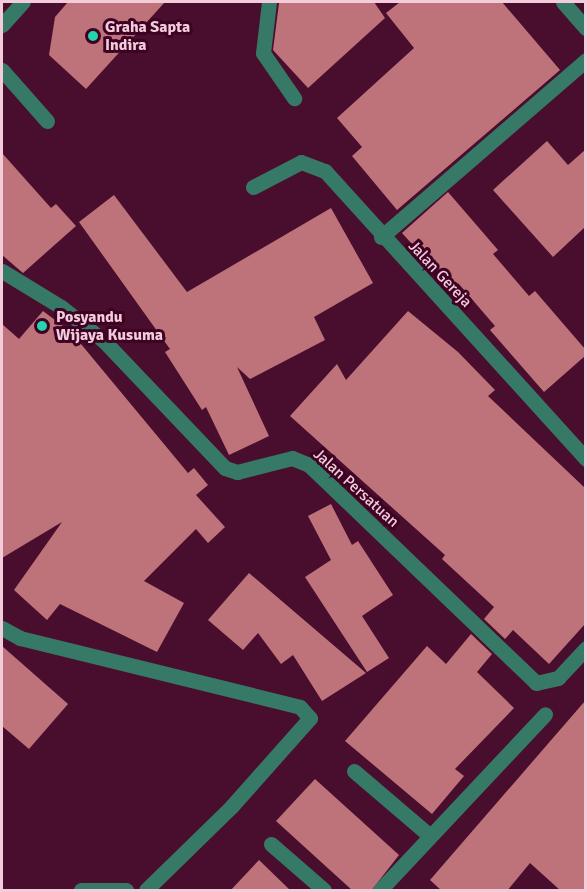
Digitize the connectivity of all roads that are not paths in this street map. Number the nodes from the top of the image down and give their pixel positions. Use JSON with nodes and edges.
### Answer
{"nodes":[{"id":1,"x":23,"y":2,"type":"edge"},
{"id":2,"x":269,"y":2,"type":"edge"},
{"id":3,"x":563,"y":2,"type":"edge"},
{"id":4,"x":2,"y":26,"type":"edge"},
{"id":5,"x":585,"y":28,"type":"edge"},
{"id":6,"x":585,"y":60,"type":"edge"},
{"id":7,"x":2,"y":70,"type":"edge"},
{"id":8,"x":294,"y":98,"type":"dead end"},
{"id":9,"x":47,"y":122,"type":"dead end"},
{"id":10,"x":253,"y":187,"type":"dead end"},
{"id":11,"x":381,"y":237,"type":"junction"},
{"id":12,"x":2,"y":271,"type":"edge"},
{"id":13,"x":585,"y":459,"type":"edge"},
{"id":14,"x":2,"y":628,"type":"edge"},
{"id":15,"x":585,"y":648,"type":"edge"},
{"id":16,"x":545,"y":714,"type":"dead end"},
{"id":17,"x":354,"y":771,"type":"dead end"},
{"id":18,"x":429,"y":835,"type":"junction"},
{"id":19,"x":271,"y":844,"type":"dead end"},
{"id":20,"x":81,"y":891,"type":"edge"},
{"id":21,"x":126,"y":891,"type":"edge"},
{"id":22,"x":146,"y":891,"type":"edge"},
{"id":23,"x":324,"y":891,"type":"edge"},
{"id":24,"x":380,"y":891,"type":"edge"}],
"edges":[{"from":1,"to":4,"type":"street"},
{"from":2,"to":8,"type":"street"},
{"from":3,"to":5,"type":"street"},
{"from":6,"to":11,"type":"street"},
{"from":7,"to":9,"type":"street"},
{"from":10,"to":11,"type":"street","name":"Jalan Gereja"},
{"from":11,"to":13,"type":"street","name":"Jalan Gereja"},
{"from":12,"to":15,"type":"street","name":"Jalan Persatuan"},
{"from":14,"to":22,"type":"street"},
{"from":16,"to":18,"type":"street"},
{"from":17,"to":18,"type":"street"},
{"from":18,"to":24,"type":"street"},
{"from":19,"to":23,"type":"street"},
{"from":20,"to":21,"type":"street"}]}
